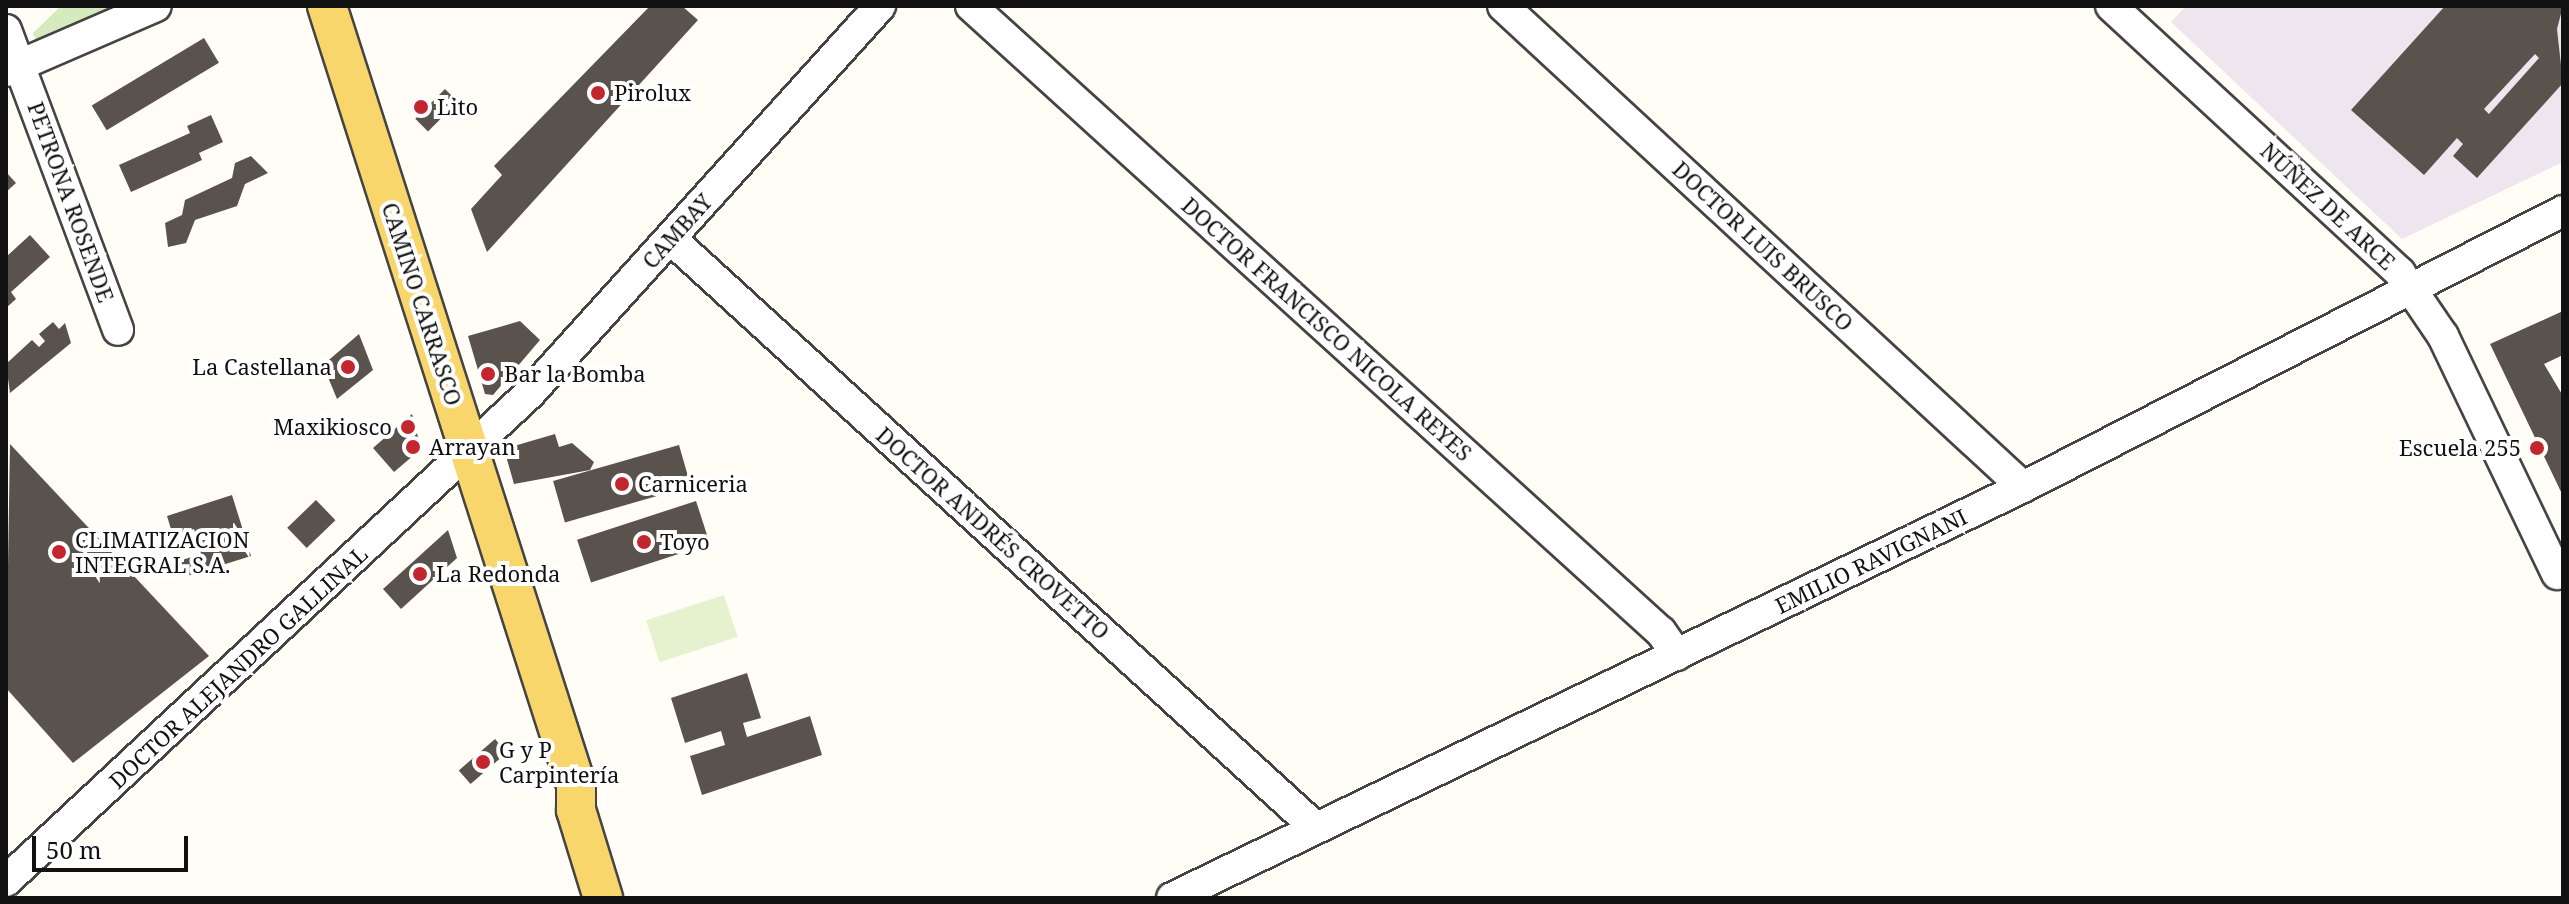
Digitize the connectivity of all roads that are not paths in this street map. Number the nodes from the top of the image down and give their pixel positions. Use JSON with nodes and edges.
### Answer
{"nodes":[{"id":1,"x":156,"y":6,"type":"edge"},
{"id":2,"x":327,"y":6,"type":"edge"},
{"id":3,"x":880,"y":6,"type":"edge"},
{"id":4,"x":971,"y":6,"type":"edge"},
{"id":5,"x":1503,"y":6,"type":"edge"},
{"id":6,"x":2111,"y":6,"type":"edge"},
{"id":7,"x":6,"y":30,"type":"edge"},
{"id":8,"x":14,"y":68,"type":"edge"},
{"id":9,"x":2563,"y":211,"type":"edge"},
{"id":10,"x":671,"y":239,"type":"junction"},
{"id":11,"x":2413,"y":290,"type":"junction"},
{"id":12,"x":118,"y":330,"type":"dead end"},
{"id":13,"x":470,"y":452,"type":"junction"},
{"id":14,"x":2023,"y":487,"type":"junction"},
{"id":15,"x":2557,"y":574,"type":"dead end"},
{"id":16,"x":1677,"y":655,"type":"junction"},
{"id":17,"x":576,"y":785,"type":"junction"},
{"id":18,"x":1315,"y":827,"type":"junction"},
{"id":19,"x":6,"y":881,"type":"edge"},
{"id":20,"x":603,"y":898,"type":"edge"},
{"id":21,"x":629,"y":898,"type":"edge"},
{"id":22,"x":1172,"y":898,"type":"edge"}],
"edges":[{"from":1,"to":8,"type":"street"},
{"from":2,"to":13,"type":"main road","name":"CAMINO CARRASCO"},
{"from":3,"to":10,"type":"street","name":"CAMBAY"},
{"from":4,"to":16,"type":"street","name":"DOCTOR FRANCISCO NICOLA REYES"},
{"from":5,"to":14,"type":"street","name":"DOCTOR LUIS BRUSCO"},
{"from":6,"to":11,"type":"street","name":"NÚÑEZ DE ARCE"},
{"from":7,"to":8,"type":"street","name":"PETRONA ROSENDE"},
{"from":8,"to":12,"type":"street","name":"PETRONA ROSENDE"},
{"from":9,"to":11,"type":"street","name":"EMILIO RAVIGNANI"},
{"from":10,"to":13,"type":"street","name":"CAMBAY"},
{"from":10,"to":18,"type":"street","name":"DOCTOR ANDRÉS CROVETTO"},
{"from":11,"to":14,"type":"street","name":"EMILIO RAVIGNANI"},
{"from":11,"to":15,"type":"street","name":"NÚÑEZ DE ARCE"},
{"from":13,"to":17,"type":"main road","name":"CAMINO CARRASCO"},
{"from":13,"to":19,"type":"street","name":"DOCTOR ALEJANDRO GALLINAL"},
{"from":14,"to":16,"type":"street","name":"EMILIO RAVIGNANI"},
{"from":16,"to":18,"type":"street","name":"EMILIO RAVIGNANI"},
{"from":17,"to":20,"type":"main road","name":"CAMINO CARRASCO"},
{"from":17,"to":21,"type":"main road","name":"CAMINO CARRASCO"},
{"from":18,"to":22,"type":"street","name":"EMILIO RAVIGNANI"}]}
